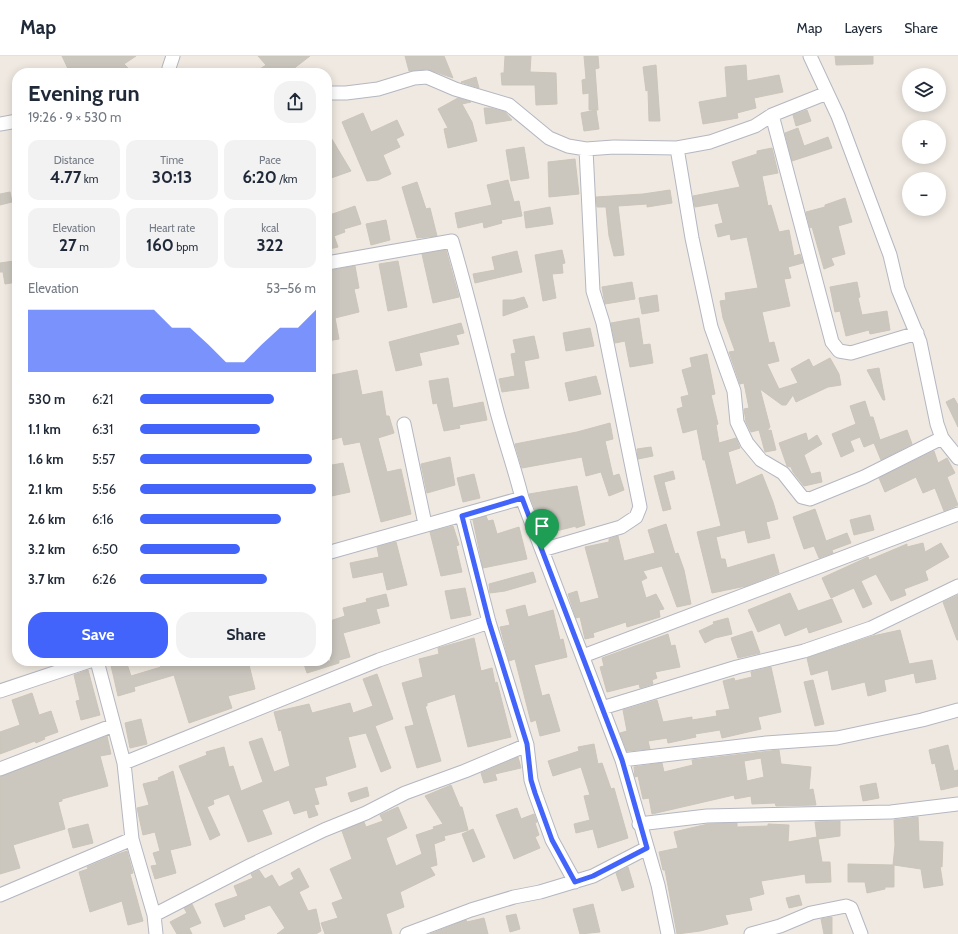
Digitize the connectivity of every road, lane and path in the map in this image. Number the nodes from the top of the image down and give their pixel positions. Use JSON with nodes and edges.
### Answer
{"nodes":[{"id":1,"x":810,"y":56,"type":"edge"},
{"id":2,"x":332,"y":93,"type":"edge"},
{"id":3,"x":827,"y":93,"type":"junction"},
{"id":4,"x":772,"y":115,"type":"junction"},
{"id":5,"x":12,"y":122,"type":"edge"},
{"id":6,"x":0,"y":124,"type":"edge"},
{"id":7,"x":677,"y":148,"type":"junction"},
{"id":8,"x":586,"y":149,"type":"junction"},
{"id":9,"x":332,"y":262,"type":"edge"},
{"id":10,"x":917,"y":333,"type":"junction"},
{"id":11,"x":404,"y":424,"type":"dead end"},
{"id":12,"x":942,"y":438,"type":"junction"},
{"id":13,"x":958,"y":458,"type":"edge"},
{"id":14,"x":522,"y":498,"type":"junction"},
{"id":15,"x":958,"y":514,"type":"edge"},
{"id":16,"x":462,"y":516,"type":"junction"},
{"id":17,"x":425,"y":524,"type":"junction"},
{"id":18,"x":542,"y":550,"type":"junction"},
{"id":19,"x":332,"y":552,"type":"edge"},
{"id":20,"x":958,"y":586,"type":"edge"},
{"id":21,"x":489,"y":622,"type":"junction"},
{"id":22,"x":583,"y":656,"type":"junction"},
{"id":23,"x":75,"y":666,"type":"edge"},
{"id":24,"x":98,"y":666,"type":"edge"},
{"id":25,"x":0,"y":691,"type":"edge"},
{"id":26,"x":602,"y":708,"type":"junction"},
{"id":27,"x":958,"y":710,"type":"edge"},
{"id":28,"x":114,"y":725,"type":"junction"},
{"id":29,"x":527,"y":744,"type":"junction"},
{"id":30,"x":622,"y":760,"type":"junction"},
{"id":31,"x":124,"y":763,"type":"junction"},
{"id":32,"x":0,"y":769,"type":"edge"},
{"id":33,"x":958,"y":804,"type":"edge"},
{"id":34,"x":639,"y":824,"type":"junction"},
{"id":35,"x":132,"y":839,"type":"junction"},
{"id":36,"x":647,"y":848,"type":"junction"},
{"id":37,"x":575,"y":882,"type":"junction"},
{"id":38,"x":0,"y":895,"type":"edge"},
{"id":39,"x":154,"y":915,"type":"junction"},
{"id":40,"x":156,"y":934,"type":"edge"},
{"id":41,"x":407,"y":934,"type":"edge"},
{"id":42,"x":668,"y":934,"type":"edge"},
{"id":43,"x":751,"y":934,"type":"edge"},
{"id":44,"x":861,"y":934,"type":"edge"}],
"edges":[{"from":1,"to":3,"type":"street"},
{"from":2,"to":8,"type":"street"},
{"from":3,"to":4,"type":"street"},
{"from":3,"to":10,"type":"street"},
{"from":4,"to":7,"type":"street"},
{"from":4,"to":10,"type":"street"},
{"from":5,"to":6,"type":"street"},
{"from":7,"to":8,"type":"street"},
{"from":7,"to":12,"type":"street"},
{"from":8,"to":18,"type":"street"},
{"from":9,"to":14,"type":"street"},
{"from":10,"to":12,"type":"street"},
{"from":11,"to":17,"type":"street"},
{"from":12,"to":13,"type":"street"},
{"from":14,"to":16,"type":"street"},
{"from":14,"to":18,"type":"street"},
{"from":15,"to":22,"type":"street"},
{"from":16,"to":17,"type":"street"},
{"from":16,"to":21,"type":"street"},
{"from":17,"to":19,"type":"street"},
{"from":18,"to":22,"type":"street"},
{"from":20,"to":26,"type":"street"},
{"from":21,"to":29,"type":"street"},
{"from":21,"to":31,"type":"street"},
{"from":22,"to":26,"type":"street"},
{"from":23,"to":25,"type":"street"},
{"from":24,"to":28,"type":"street"},
{"from":26,"to":30,"type":"street"},
{"from":27,"to":30,"type":"street"},
{"from":28,"to":31,"type":"street"},
{"from":28,"to":32,"type":"street"},
{"from":29,"to":37,"type":"street"},
{"from":29,"to":39,"type":"street"},
{"from":30,"to":34,"type":"street"},
{"from":31,"to":35,"type":"street"},
{"from":33,"to":34,"type":"street"},
{"from":34,"to":36,"type":"street"},
{"from":35,"to":38,"type":"street"},
{"from":35,"to":39,"type":"street"},
{"from":36,"to":37,"type":"street"},
{"from":36,"to":42,"type":"street"},
{"from":37,"to":41,"type":"street"},
{"from":39,"to":40,"type":"street"},
{"from":43,"to":44,"type":"street"}]}
